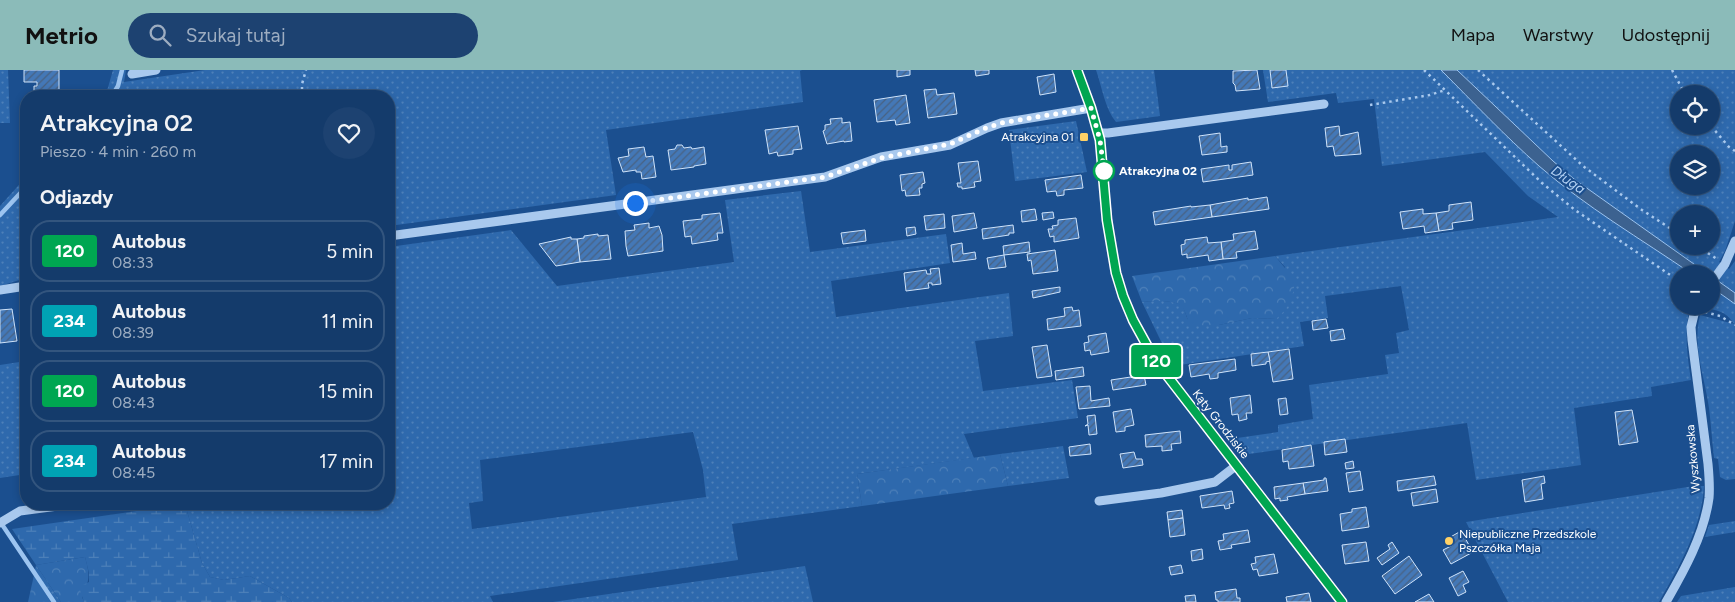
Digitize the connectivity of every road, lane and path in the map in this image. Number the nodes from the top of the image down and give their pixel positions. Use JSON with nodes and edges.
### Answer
{"nodes":[{"id":1,"x":156,"y":70,"type":"edge"},
{"id":2,"x":306,"y":70,"type":"edge"},
{"id":3,"x":1077,"y":70,"type":"edge"},
{"id":4,"x":1424,"y":70,"type":"edge"},
{"id":5,"x":1478,"y":70,"type":"edge"},
{"id":6,"x":1672,"y":70,"type":"edge"},
{"id":7,"x":132,"y":74,"type":"dead end"},
{"id":8,"x":1680,"y":85,"type":"edge"},
{"id":9,"x":302,"y":90,"type":"edge"},
{"id":10,"x":1445,"y":90,"type":"junction"},
{"id":11,"x":1324,"y":104,"type":"dead end"},
{"id":12,"x":1370,"y":105,"type":"dead end"},
{"id":13,"x":1091,"y":108,"type":"junction"},
{"id":14,"x":1098,"y":133,"type":"junction"},
{"id":15,"x":1719,"y":135,"type":"edge"},
{"id":16,"x":1735,"y":150,"type":"edge"},
{"id":17,"x":1670,"y":228,"type":"edge"},
{"id":18,"x":395,"y":235,"type":"edge"},
{"id":19,"x":1735,"y":241,"type":"edge"},
{"id":20,"x":1711,"y":255,"type":"edge"},
{"id":21,"x":1725,"y":264,"type":"junction"},
{"id":22,"x":1720,"y":271,"type":"edge"},
{"id":23,"x":1670,"y":275,"type":"edge"},
{"id":24,"x":20,"y":287,"type":"edge"},
{"id":25,"x":0,"y":290,"type":"edge"},
{"id":26,"x":1694,"y":315,"type":"edge"},
{"id":27,"x":1716,"y":315,"type":"edge"},
{"id":28,"x":1735,"y":325,"type":"edge"},
{"id":29,"x":1237,"y":465,"type":"junction"},
{"id":30,"x":1099,"y":501,"type":"dead end"},
{"id":31,"x":28,"y":510,"type":"edge"},
{"id":32,"x":0,"y":523,"type":"edge"},
{"id":33,"x":1342,"y":602,"type":"edge"},
{"id":34,"x":1666,"y":602,"type":"edge"}],
"edges":[{"from":1,"to":7,"type":"street"},
{"from":2,"to":9,"type":"path"},
{"from":3,"to":13,"type":"street","name":"Kąty Grodziskie"},
{"from":4,"to":10,"type":"path"},
{"from":5,"to":17,"type":"path"},
{"from":6,"to":8,"type":"path"},
{"from":10,"to":12,"type":"path"},
{"from":10,"to":23,"type":"path"},
{"from":11,"to":14,"type":"street"},
{"from":13,"to":14,"type":"street","name":"Kąty Grodziskie"},
{"from":13,"to":18,"type":"street"},
{"from":14,"to":29,"type":"street","name":"Kąty Grodziskie"},
{"from":15,"to":16,"type":"path"},
{"from":19,"to":21,"type":"street"},
{"from":20,"to":21,"type":"path"},
{"from":21,"to":22,"type":"street"},
{"from":24,"to":25,"type":"street"},
{"from":26,"to":34,"type":"street","name":"Wyszkowska"},
{"from":27,"to":28,"type":"path"},
{"from":29,"to":30,"type":"street"},
{"from":29,"to":33,"type":"street","name":"Kąty Grodziskie"},
{"from":31,"to":32,"type":"street"}]}
